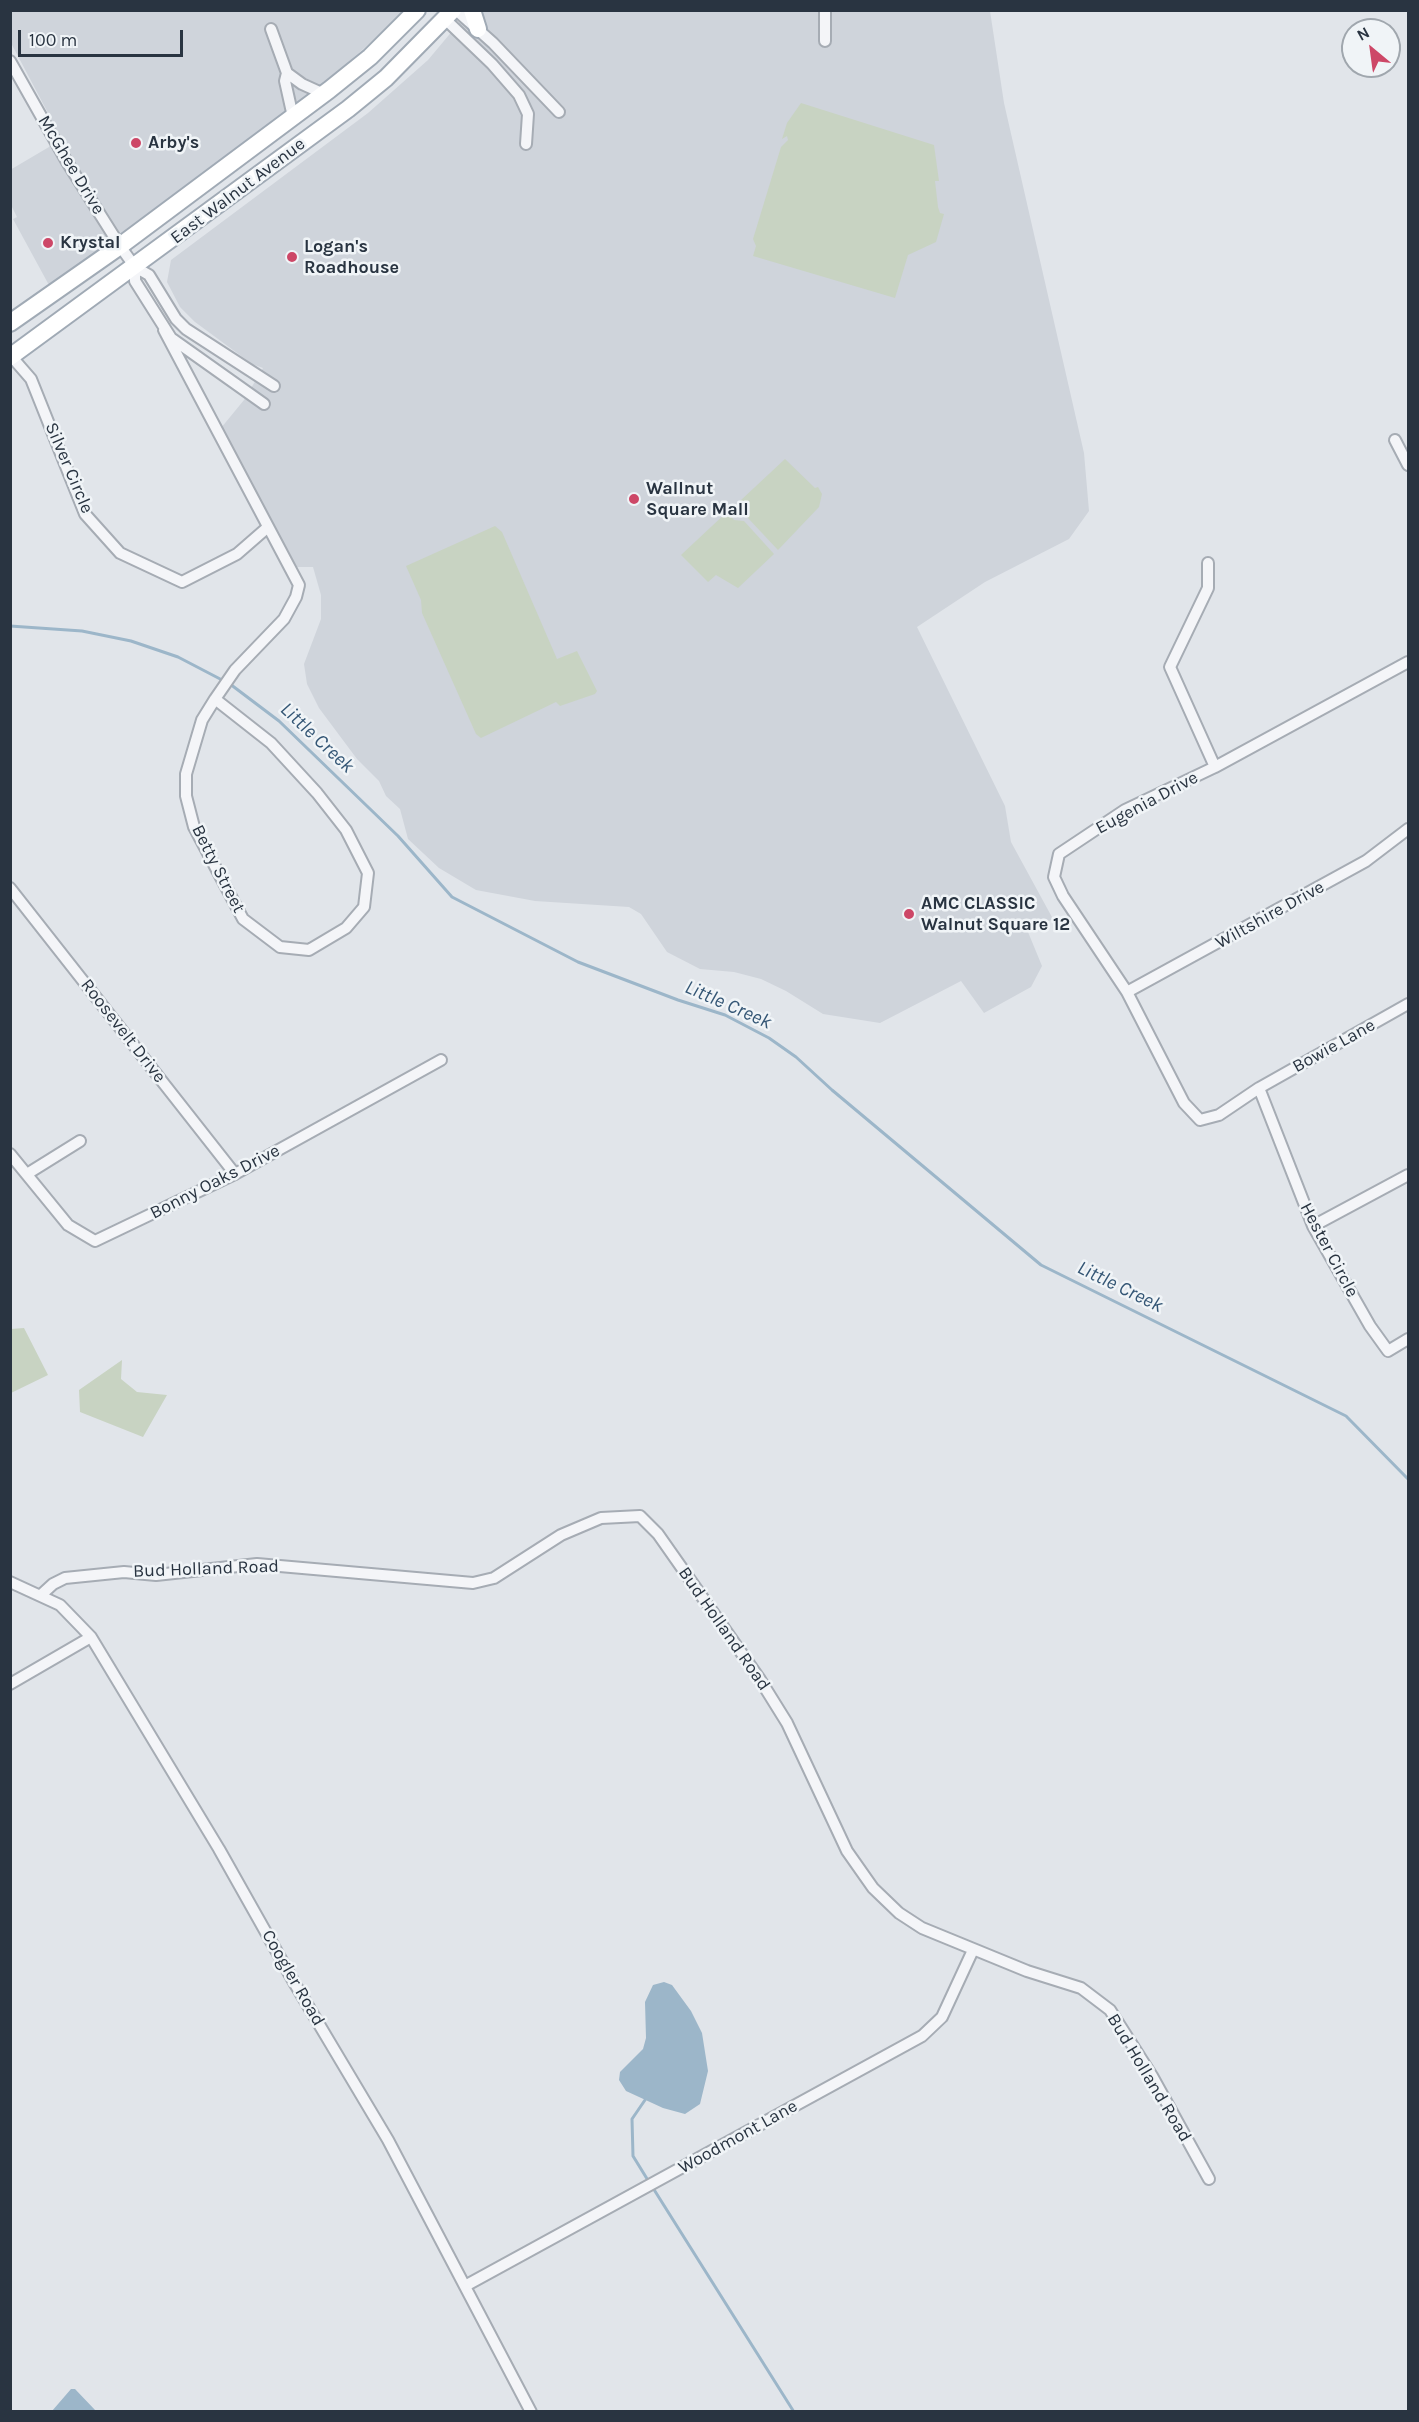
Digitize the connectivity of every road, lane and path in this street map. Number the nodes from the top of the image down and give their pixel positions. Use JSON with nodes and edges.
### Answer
{"nodes":[{"id":1,"x":417,"y":10,"type":"edge"},
{"id":2,"x":472,"y":10,"type":"edge"},
{"id":3,"x":825,"y":10,"type":"edge"},
{"id":4,"x":452,"y":13,"type":"edge"},
{"id":5,"x":271,"y":29,"type":"dead end"},
{"id":6,"x":478,"y":29,"type":"junction"},
{"id":7,"x":825,"y":41,"type":"dead end"},
{"id":8,"x":10,"y":60,"type":"edge"},
{"id":9,"x":287,"y":73,"type":"junction"},
{"id":10,"x":324,"y":94,"type":"junction"},
{"id":11,"x":559,"y":112,"type":"dead end"},
{"id":12,"x":293,"y":117,"type":"junction"},
{"id":13,"x":526,"y":144,"type":"dead end"},
{"id":14,"x":120,"y":246,"type":"junction"},
{"id":15,"x":135,"y":267,"type":"junction"},
{"id":16,"x":10,"y":323,"type":"edge"},
{"id":17,"x":164,"y":330,"type":"junction"},
{"id":18,"x":11,"y":356,"type":"edge"},
{"id":19,"x":274,"y":386,"type":"dead end"},
{"id":20,"x":264,"y":404,"type":"dead end"},
{"id":21,"x":1395,"y":440,"type":"dead end"},
{"id":22,"x":1408,"y":465,"type":"edge"},
{"id":23,"x":268,"y":527,"type":"junction"},
{"id":24,"x":1209,"y":563,"type":"dead end"},
{"id":25,"x":1408,"y":662,"type":"edge"},
{"id":26,"x":215,"y":699,"type":"junction"},
{"id":27,"x":1215,"y":767,"type":"junction"},
{"id":28,"x":1408,"y":829,"type":"edge"},
{"id":29,"x":10,"y":888,"type":"edge"},
{"id":30,"x":1127,"y":993,"type":"junction"},
{"id":31,"x":1408,"y":1004,"type":"edge"},
{"id":32,"x":441,"y":1060,"type":"dead end"},
{"id":33,"x":1259,"y":1088,"type":"junction"},
{"id":34,"x":80,"y":1140,"type":"dead end"},
{"id":35,"x":10,"y":1154,"type":"edge"},
{"id":36,"x":27,"y":1174,"type":"junction"},
{"id":37,"x":236,"y":1174,"type":"junction"},
{"id":38,"x":1408,"y":1174,"type":"edge"},
{"id":39,"x":1313,"y":1226,"type":"junction"},
{"id":40,"x":1408,"y":1339,"type":"edge"},
{"id":41,"x":10,"y":1582,"type":"edge"},
{"id":42,"x":41,"y":1595,"type":"junction"},
{"id":43,"x":91,"y":1637,"type":"junction"},
{"id":44,"x":10,"y":1684,"type":"edge"},
{"id":45,"x":973,"y":1950,"type":"junction"},
{"id":46,"x":1209,"y":2179,"type":"dead end"},
{"id":47,"x":465,"y":2286,"type":"junction"},
{"id":48,"x":531,"y":2412,"type":"edge"}],
"edges":[{"from":1,"to":10,"type":"main road","name":"East Walnut Avenue"},
{"from":2,"to":6,"type":"main road"},
{"from":3,"to":7,"type":"street"},
{"from":4,"to":6,"type":"street"},
{"from":4,"to":13,"type":"street"},
{"from":4,"to":15,"type":"main road","name":"East Walnut Avenue"},
{"from":5,"to":9,"type":"street"},
{"from":6,"to":11,"type":"street"},
{"from":8,"to":14,"type":"street","name":"McGhee Drive"},
{"from":9,"to":10,"type":"street"},
{"from":9,"to":12,"type":"street"},
{"from":10,"to":12,"type":"main road","name":"East Walnut Avenue"},
{"from":12,"to":14,"type":"main road","name":"East Walnut Avenue"},
{"from":14,"to":15,"type":"street","name":"McGhee Drive"},
{"from":14,"to":16,"type":"main road","name":"East Walnut Avenue"},
{"from":15,"to":17,"type":"street","name":"Betty Street"},
{"from":15,"to":18,"type":"main road","name":"East Walnut Avenue"},
{"from":15,"to":19,"type":"street"},
{"from":17,"to":20,"type":"street"},
{"from":17,"to":23,"type":"street","name":"Betty Street"},
{"from":18,"to":23,"type":"street","name":"Silver Circle"},
{"from":21,"to":22,"type":"street"},
{"from":23,"to":26,"type":"street","name":"Betty Street"},
{"from":24,"to":27,"type":"street"},
{"from":25,"to":27,"type":"street","name":"Eugenia Drive"},
{"from":26,"to":26,"type":"street","name":"Betty Street"},
{"from":27,"to":30,"type":"street","name":"Eugenia Drive"},
{"from":28,"to":30,"type":"street","name":"Wiltshire Drive"},
{"from":29,"to":37,"type":"street","name":"Roosevelt Drive"},
{"from":30,"to":33,"type":"street","name":"Eugenia Drive"},
{"from":31,"to":33,"type":"street","name":"Bowie Lane"},
{"from":32,"to":37,"type":"street","name":"Bonny Oaks Drive"},
{"from":33,"to":39,"type":"street","name":"Hester Circle"},
{"from":34,"to":36,"type":"street"},
{"from":35,"to":36,"type":"street","name":"Bonny Oaks Drive"},
{"from":36,"to":37,"type":"street","name":"Bonny Oaks Drive"},
{"from":38,"to":39,"type":"street"},
{"from":39,"to":40,"type":"street","name":"Hester Circle"},
{"from":41,"to":42,"type":"street","name":"Coogler Road"},
{"from":42,"to":43,"type":"street","name":"Coogler Road"},
{"from":42,"to":45,"type":"street","name":"Bud Holland Road"},
{"from":43,"to":44,"type":"street"},
{"from":43,"to":47,"type":"street","name":"Coogler Road"},
{"from":45,"to":46,"type":"street","name":"Bud Holland Road"},
{"from":45,"to":47,"type":"street","name":"Woodmont Lane"},
{"from":47,"to":48,"type":"street","name":"Coogler Road"}]}
